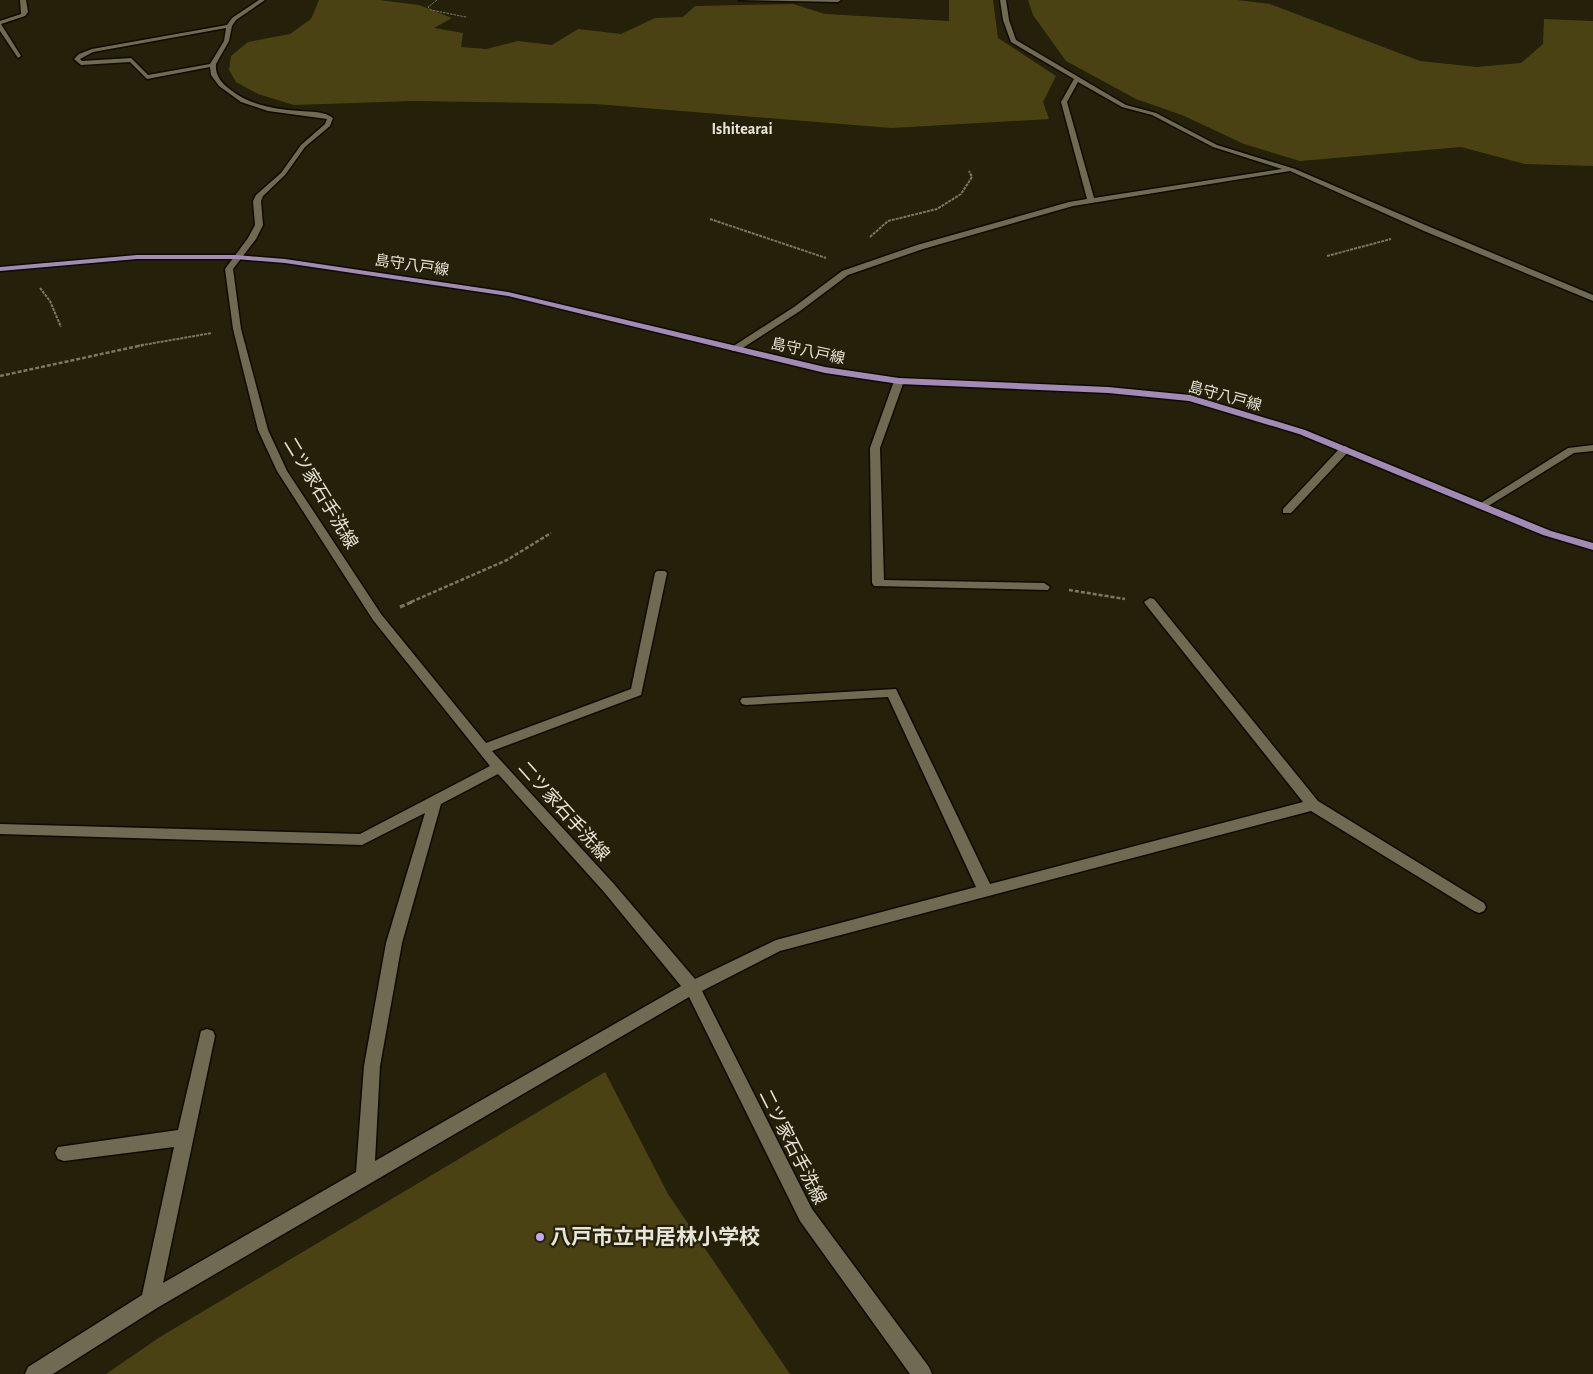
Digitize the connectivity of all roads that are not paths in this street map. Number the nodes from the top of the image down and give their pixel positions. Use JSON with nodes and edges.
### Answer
{"nodes":[{"id":1,"x":24,"y":0,"type":"edge"},
{"id":2,"x":262,"y":0,"type":"edge"},
{"id":3,"x":742,"y":0,"type":"edge"},
{"id":4,"x":838,"y":0,"type":"edge"},
{"id":5,"x":1003,"y":0,"type":"edge"},
{"id":6,"x":0,"y":24,"type":"edge"},
{"id":7,"x":229,"y":26,"type":"junction"},
{"id":8,"x":18,"y":56,"type":"dead end"},
{"id":9,"x":212,"y":65,"type":"junction"},
{"id":10,"x":1077,"y":79,"type":"junction"},
{"id":11,"x":1293,"y":170,"type":"junction"},
{"id":12,"x":1091,"y":201,"type":"junction"},
{"id":13,"x":236,"y":257,"type":"junction"},
{"id":14,"x":0,"y":269,"type":"edge"},
{"id":15,"x":1593,"y":298,"type":"edge"},
{"id":16,"x":735,"y":349,"type":"junction"},
{"id":17,"x":899,"y":382,"type":"junction"},
{"id":18,"x":1345,"y":448,"type":"junction"},
{"id":19,"x":1593,"y":448,"type":"edge"},
{"id":20,"x":1481,"y":506,"type":"junction"},
{"id":21,"x":1287,"y":511,"type":"dead end"},
{"id":22,"x":1593,"y":548,"type":"edge"},
{"id":23,"x":660,"y":573,"type":"dead end"},
{"id":24,"x":1044,"y":587,"type":"road end"},
{"id":25,"x":1150,"y":602,"type":"road end"},
{"id":26,"x":746,"y":701,"type":"dead end"},
{"id":27,"x":483,"y":749,"type":"junction"},
{"id":28,"x":499,"y":767,"type":"junction"},
{"id":29,"x":435,"y":801,"type":"junction"},
{"id":30,"x":1313,"y":805,"type":"junction"},
{"id":31,"x":0,"y":829,"type":"edge"},
{"id":32,"x":984,"y":890,"type":"junction"},
{"id":33,"x":1479,"y":907,"type":"dead end"},
{"id":34,"x":692,"y":987,"type":"junction"},
{"id":35,"x":208,"y":1036,"type":"dead end"},
{"id":36,"x":186,"y":1137,"type":"junction"},
{"id":37,"x":64,"y":1153,"type":"dead end"},
{"id":38,"x":365,"y":1176,"type":"junction"},
{"id":39,"x":150,"y":1301,"type":"junction"},
{"id":40,"x":35,"y":1374,"type":"edge"},
{"id":41,"x":922,"y":1374,"type":"edge"}],
"edges":[{"from":1,"to":6,"type":"street"},
{"from":2,"to":7,"type":"street"},
{"from":3,"to":4,"type":"street"},
{"from":5,"to":10,"type":"street"},
{"from":6,"to":8,"type":"street"},
{"from":7,"to":9,"type":"street"},
{"from":7,"to":9,"type":"street"},
{"from":9,"to":13,"type":"street"},
{"from":10,"to":11,"type":"street"},
{"from":10,"to":12,"type":"street"},
{"from":11,"to":12,"type":"street"},
{"from":11,"to":15,"type":"street"},
{"from":12,"to":16,"type":"street"},
{"from":13,"to":14,"type":"main road","name":"島守八戸線"},
{"from":13,"to":16,"type":"main road","name":"島守八戸線"},
{"from":13,"to":27,"type":"street","name":"二ツ家石手洗線"},
{"from":16,"to":17,"type":"main road","name":"島守八戸線"},
{"from":17,"to":18,"type":"main road","name":"島守八戸線"},
{"from":17,"to":24,"type":"street"},
{"from":18,"to":20,"type":"main road","name":"島守八戸線"},
{"from":18,"to":21,"type":"street"},
{"from":19,"to":20,"type":"street"},
{"from":20,"to":22,"type":"main road","name":"島守八戸線"},
{"from":23,"to":27,"type":"street"},
{"from":25,"to":30,"type":"street"},
{"from":26,"to":32,"type":"street"},
{"from":27,"to":28,"type":"street","name":"二ツ家石手洗線"},
{"from":28,"to":29,"type":"street"},
{"from":28,"to":34,"type":"street","name":"二ツ家石手洗線"},
{"from":29,"to":31,"type":"street"},
{"from":29,"to":38,"type":"street"},
{"from":30,"to":32,"type":"street"},
{"from":30,"to":33,"type":"street"},
{"from":32,"to":34,"type":"street"},
{"from":34,"to":38,"type":"street"},
{"from":34,"to":41,"type":"street","name":"二ツ家石手洗線"},
{"from":35,"to":36,"type":"street"},
{"from":36,"to":37,"type":"street"},
{"from":36,"to":39,"type":"street"},
{"from":38,"to":39,"type":"street"},
{"from":39,"to":40,"type":"street"}]}
